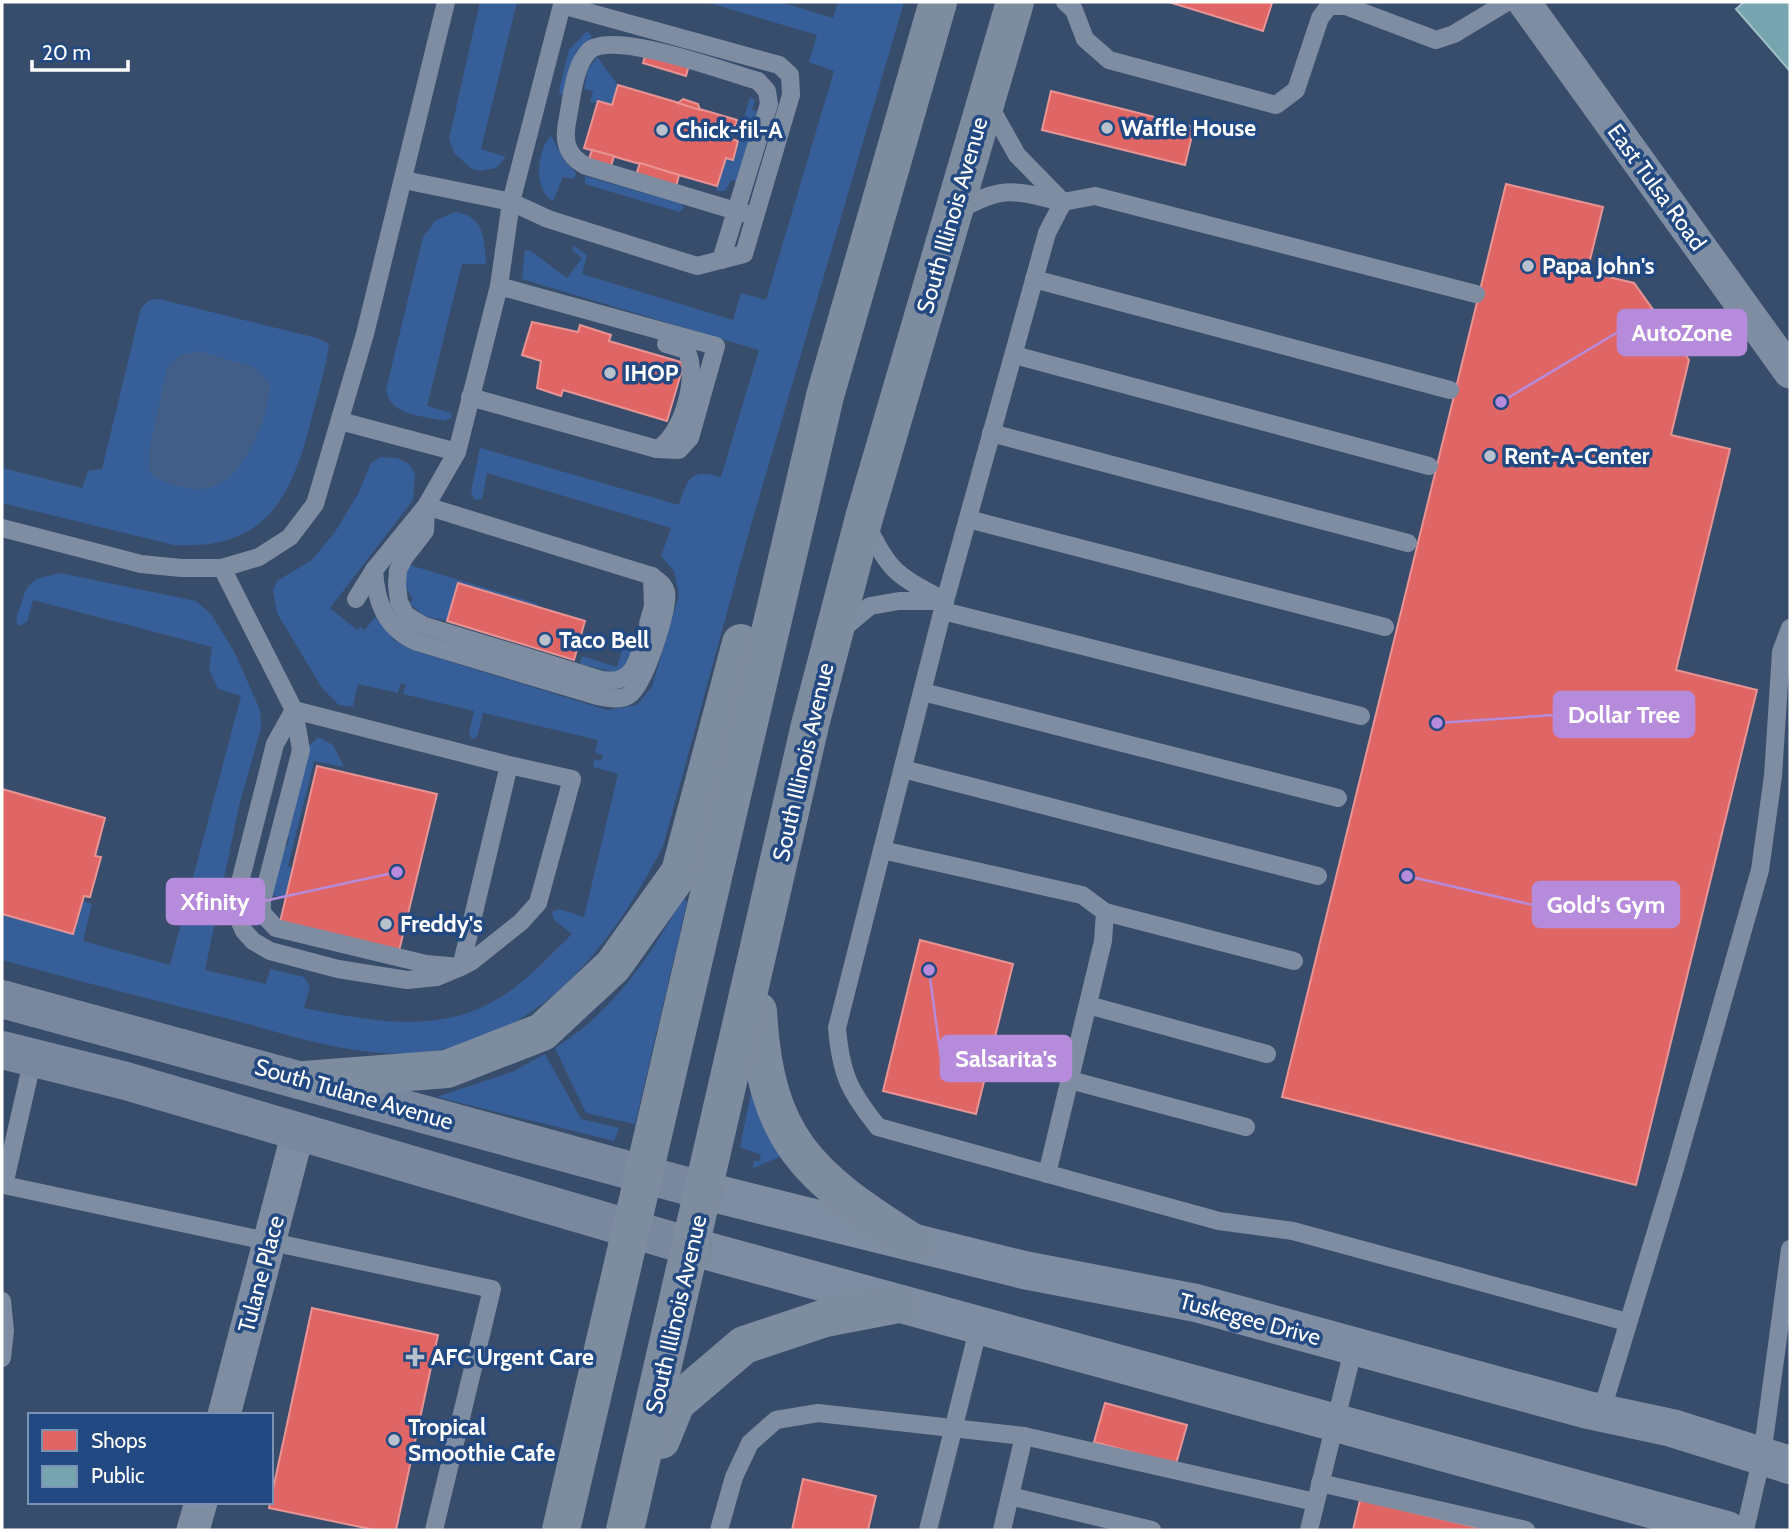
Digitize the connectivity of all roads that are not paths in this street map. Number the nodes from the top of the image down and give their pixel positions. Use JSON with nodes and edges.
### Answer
{"nodes":[{"id":1,"x":446,"y":2,"type":"edge"},
{"id":2,"x":938,"y":2,"type":"edge"},
{"id":3,"x":1014,"y":2,"type":"edge"},
{"id":4,"x":1507,"y":2,"type":"edge"},
{"id":5,"x":1524,"y":2,"type":"edge"},
{"id":6,"x":562,"y":3,"type":"edge"},
{"id":7,"x":1328,"y":4,"type":"edge"},
{"id":8,"x":1072,"y":5,"type":"edge"},
{"id":9,"x":986,"y":99,"type":"junction"},
{"id":10,"x":404,"y":180,"type":"junction"},
{"id":11,"x":510,"y":202,"type":"junction"},
{"id":12,"x":1063,"y":202,"type":"junction"},
{"id":13,"x":736,"y":211,"type":"junction"},
{"id":14,"x":951,"y":215,"type":"junction"},
{"id":15,"x":755,"y":216,"type":"junction"},
{"id":16,"x":721,"y":260,"type":"junction"},
{"id":17,"x":1034,"y":279,"type":"junction"},
{"id":18,"x":499,"y":286,"type":"junction"},
{"id":19,"x":520,"y":292,"type":"junction"},
{"id":20,"x":1476,"y":294,"type":"dead end"},
{"id":21,"x":1014,"y":355,"type":"junction"},
{"id":22,"x":1790,"y":372,"type":"edge"},
{"id":23,"x":1450,"y":390,"type":"dead end"},
{"id":24,"x":825,"y":396,"type":"junction"},
{"id":25,"x":470,"y":397,"type":"junction"},
{"id":26,"x":340,"y":421,"type":"junction"},
{"id":27,"x":991,"y":432,"type":"junction"},
{"id":28,"x":657,"y":449,"type":"junction"},
{"id":29,"x":457,"y":452,"type":"junction"},
{"id":30,"x":1429,"y":466,"type":"dead end"},
{"id":31,"x":426,"y":506,"type":"junction"},
{"id":32,"x":864,"y":518,"type":"junction"},
{"id":33,"x":968,"y":519,"type":"junction"},
{"id":34,"x":2,"y":528,"type":"edge"},
{"id":35,"x":1408,"y":543,"type":"dead end"},
{"id":36,"x":222,"y":568,"type":"junction"},
{"id":37,"x":374,"y":570,"type":"junction"},
{"id":38,"x":652,"y":576,"type":"junction"},
{"id":39,"x":356,"y":599,"type":"dead end"},
{"id":40,"x":944,"y":606,"type":"junction"},
{"id":41,"x":1385,"y":627,"type":"dead end"},
{"id":42,"x":1790,"y":628,"type":"edge"},
{"id":43,"x":832,"y":638,"type":"junction"},
{"id":44,"x":923,"y":692,"type":"junction"},
{"id":45,"x":294,"y":710,"type":"junction"},
{"id":46,"x":1361,"y":716,"type":"dead end"},
{"id":47,"x":509,"y":765,"type":"junction"},
{"id":48,"x":903,"y":769,"type":"junction"},
{"id":49,"x":1338,"y":798,"type":"dead end"},
{"id":50,"x":882,"y":850,"type":"junction"},
{"id":51,"x":1318,"y":876,"type":"dead end"},
{"id":52,"x":1105,"y":912,"type":"junction"},
{"id":53,"x":1294,"y":961,"type":"dead end"},
{"id":54,"x":461,"y":967,"type":"junction"},
{"id":55,"x":756,"y":972,"type":"junction"},
{"id":56,"x":2,"y":999,"type":"edge"},
{"id":57,"x":1087,"y":1005,"type":"junction"},
{"id":58,"x":17,"y":1054,"type":"edge"},
{"id":59,"x":1267,"y":1054,"type":"dead end"},
{"id":60,"x":304,"y":1080,"type":"junction"},
{"id":61,"x":1070,"y":1080,"type":"junction"},
{"id":62,"x":1246,"y":1127,"type":"dead end"},
{"id":63,"x":298,"y":1132,"type":"junction"},
{"id":64,"x":1047,"y":1174,"type":"junction"},
{"id":65,"x":645,"y":1175,"type":"junction"},
{"id":66,"x":3,"y":1190,"type":"edge"},
{"id":67,"x":705,"y":1191,"type":"junction"},
{"id":68,"x":633,"y":1230,"type":"junction"},
{"id":69,"x":270,"y":1242,"type":"junction"},
{"id":70,"x":912,"y":1242,"type":"junction"},
{"id":71,"x":693,"y":1247,"type":"junction"},
{"id":72,"x":1790,"y":1249,"type":"edge"},
{"id":73,"x":2,"y":1301,"type":"edge"},
{"id":74,"x":898,"y":1304,"type":"junction"},
{"id":75,"x":1628,"y":1322,"type":"junction"},
{"id":76,"x":979,"y":1326,"type":"junction"},
{"id":77,"x":3,"y":1337,"type":"edge"},
{"id":78,"x":1353,"y":1346,"type":"junction"},
{"id":79,"x":2,"y":1358,"type":"edge"},
{"id":80,"x":225,"y":1413,"type":"edge"},
{"id":81,"x":1601,"y":1413,"type":"junction"},
{"id":82,"x":1335,"y":1421,"type":"junction"},
{"id":83,"x":953,"y":1428,"type":"junction"},
{"id":84,"x":1024,"y":1436,"type":"junction"},
{"id":85,"x":1776,"y":1460,"type":"edge"},
{"id":86,"x":1320,"y":1483,"type":"junction"},
{"id":87,"x":1010,"y":1496,"type":"junction"},
{"id":88,"x":1315,"y":1502,"type":"junction"},
{"id":89,"x":200,"y":1504,"type":"edge"},
{"id":90,"x":193,"y":1530,"type":"edge"},
{"id":91,"x":434,"y":1530,"type":"edge"},
{"id":92,"x":561,"y":1530,"type":"edge"},
{"id":93,"x":625,"y":1530,"type":"edge"},
{"id":94,"x":719,"y":1530,"type":"edge"},
{"id":95,"x":928,"y":1530,"type":"edge"},
{"id":96,"x":1002,"y":1530,"type":"edge"},
{"id":97,"x":1152,"y":1530,"type":"edge"},
{"id":98,"x":1308,"y":1530,"type":"edge"},
{"id":99,"x":1526,"y":1530,"type":"edge"},
{"id":100,"x":1727,"y":1530,"type":"edge"},
{"id":101,"x":1745,"y":1530,"type":"edge"}],
"edges":[{"from":1,"to":10,"type":"lane"},
{"from":2,"to":24,"type":"highway"},
{"from":3,"to":9,"type":"highway","name":"South Illinois Avenue"},
{"from":4,"to":7,"type":"lane"},
{"from":5,"to":22,"type":"street","name":"East Tulsa Road"},
{"from":6,"to":11,"type":"lane"},
{"from":6,"to":15,"type":"lane"},
{"from":7,"to":8,"type":"lane"},
{"from":9,"to":12,"type":"lane"},
{"from":9,"to":14,"type":"highway","name":"South Illinois Avenue"},
{"from":10,"to":11,"type":"lane"},
{"from":10,"to":26,"type":"lane"},
{"from":11,"to":16,"type":"lane"},
{"from":11,"to":18,"type":"lane"},
{"from":12,"to":14,"type":"lane"},
{"from":12,"to":17,"type":"lane"},
{"from":12,"to":20,"type":"lane"},
{"from":13,"to":13,"type":"lane"},
{"from":13,"to":15,"type":"lane"},
{"from":13,"to":16,"type":"lane"},
{"from":14,"to":32,"type":"highway","name":"South Illinois Avenue"},
{"from":15,"to":16,"type":"lane"},
{"from":17,"to":21,"type":"lane"},
{"from":17,"to":23,"type":"lane"},
{"from":18,"to":19,"type":"lane"},
{"from":18,"to":25,"type":"lane"},
{"from":19,"to":28,"type":"lane"},
{"from":19,"to":28,"type":"lane"},
{"from":21,"to":27,"type":"lane"},
{"from":21,"to":30,"type":"lane"},
{"from":24,"to":60,"type":"highway"},
{"from":24,"to":65,"type":"highway"},
{"from":25,"to":28,"type":"lane"},
{"from":25,"to":29,"type":"lane"},
{"from":26,"to":29,"type":"lane"},
{"from":26,"to":36,"type":"lane"},
{"from":27,"to":33,"type":"lane"},
{"from":27,"to":35,"type":"lane"},
{"from":29,"to":31,"type":"lane"},
{"from":31,"to":37,"type":"lane"},
{"from":31,"to":38,"type":"lane"},
{"from":31,"to":38,"type":"lane"},
{"from":32,"to":40,"type":"lane"},
{"from":32,"to":43,"type":"highway","name":"South Illinois Avenue"},
{"from":33,"to":40,"type":"lane"},
{"from":33,"to":41,"type":"lane"},
{"from":34,"to":36,"type":"lane"},
{"from":36,"to":45,"type":"lane"},
{"from":37,"to":38,"type":"lane"},
{"from":37,"to":39,"type":"lane"},
{"from":40,"to":43,"type":"lane"},
{"from":40,"to":44,"type":"lane"},
{"from":40,"to":46,"type":"lane"},
{"from":42,"to":75,"type":"lane"},
{"from":43,"to":55,"type":"highway","name":"South Illinois Avenue"},
{"from":44,"to":48,"type":"lane"},
{"from":44,"to":49,"type":"lane"},
{"from":45,"to":47,"type":"lane"},
{"from":45,"to":54,"type":"lane"},
{"from":45,"to":54,"type":"lane"},
{"from":47,"to":54,"type":"lane"},
{"from":47,"to":54,"type":"lane"},
{"from":48,"to":50,"type":"lane"},
{"from":48,"to":51,"type":"lane"},
{"from":50,"to":52,"type":"lane"},
{"from":50,"to":64,"type":"lane"},
{"from":52,"to":53,"type":"lane"},
{"from":52,"to":57,"type":"lane"},
{"from":55,"to":67,"type":"highway","name":"South Illinois Avenue"},
{"from":55,"to":70,"type":"highway"},
{"from":56,"to":60,"type":"main road","name":"South Tulane Avenue"},
{"from":57,"to":59,"type":"lane"},
{"from":57,"to":61,"type":"lane"},
{"from":58,"to":63,"type":"main road"},
{"from":58,"to":66,"type":"lane"},
{"from":60,"to":65,"type":"main road","name":"South Tulane Avenue"},
{"from":61,"to":62,"type":"lane"},
{"from":61,"to":64,"type":"lane"},
{"from":63,"to":68,"type":"main road"},
{"from":63,"to":69,"type":"street","name":"Tulane Place"},
{"from":64,"to":75,"type":"lane"},
{"from":65,"to":67,"type":"main road","name":"South Tulane Avenue"},
{"from":65,"to":68,"type":"highway"},
{"from":66,"to":69,"type":"lane"},
{"from":67,"to":70,"type":"street","name":"Tuskegee Drive"},
{"from":67,"to":71,"type":"highway","name":"South Illinois Avenue"},
{"from":68,"to":71,"type":"main road"},
{"from":68,"to":92,"type":"highway"},
{"from":69,"to":80,"type":"street","name":"Tulane Place"},
{"from":69,"to":91,"type":"lane"},
{"from":70,"to":78,"type":"street","name":"Tuskegee Drive"},
{"from":71,"to":74,"type":"street"},
{"from":71,"to":93,"type":"highway","name":"South Illinois Avenue"},
{"from":72,"to":85,"type":"lane"},
{"from":73,"to":77,"type":"lane"},
{"from":74,"to":76,"type":"street"},
{"from":74,"to":93,"type":"highway"},
{"from":75,"to":81,"type":"lane"},
{"from":76,"to":82,"type":"street"},
{"from":76,"to":83,"type":"lane"},
{"from":77,"to":79,"type":"lane"},
{"from":78,"to":81,"type":"street","name":"Tuskegee Drive"},
{"from":78,"to":82,"type":"lane"},
{"from":81,"to":85,"type":"street","name":"Tuskegee Drive"},
{"from":82,"to":86,"type":"lane"},
{"from":82,"to":100,"type":"street"},
{"from":83,"to":84,"type":"lane"},
{"from":83,"to":94,"type":"lane"},
{"from":83,"to":95,"type":"lane"},
{"from":84,"to":87,"type":"lane"},
{"from":84,"to":88,"type":"lane"},
{"from":85,"to":101,"type":"lane"},
{"from":86,"to":88,"type":"lane"},
{"from":86,"to":99,"type":"lane"},
{"from":87,"to":96,"type":"lane"},
{"from":87,"to":97,"type":"lane"},
{"from":88,"to":98,"type":"lane"},
{"from":89,"to":90,"type":"street"}]}
